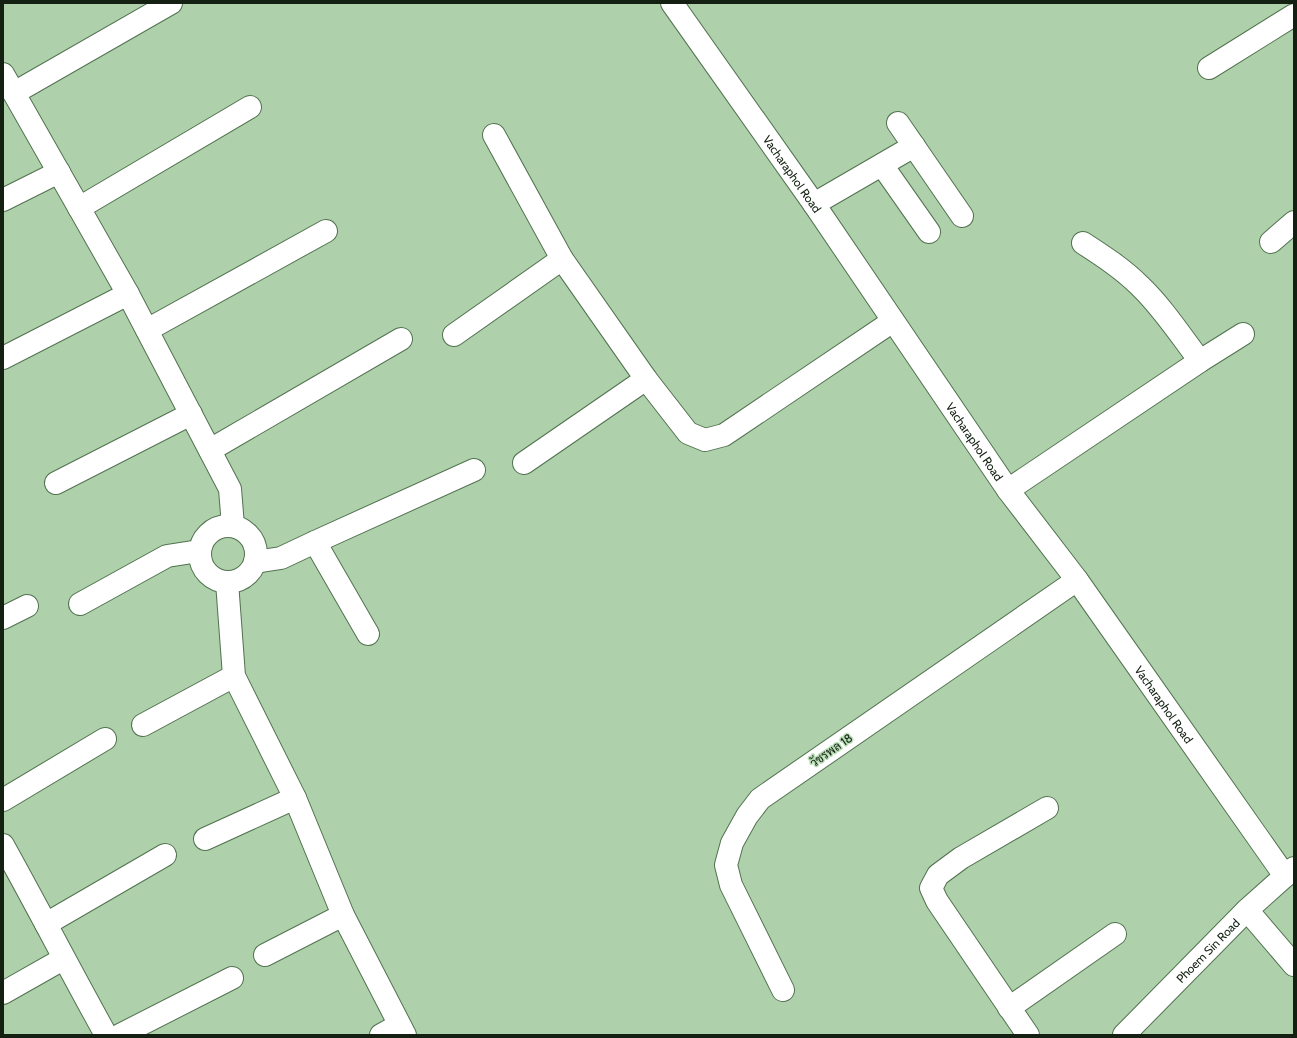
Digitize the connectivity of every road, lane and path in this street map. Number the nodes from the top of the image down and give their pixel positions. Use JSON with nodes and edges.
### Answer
{"nodes":[{"id":1,"x":171,"y":3,"type":"edge"},
{"id":2,"x":672,"y":3,"type":"edge"},
{"id":3,"x":1294,"y":15,"type":"edge"},
{"id":4,"x":1209,"y":68,"type":"dead end"},
{"id":5,"x":3,"y":74,"type":"edge"},
{"id":6,"x":14,"y":93,"type":"junction"},
{"id":7,"x":250,"y":107,"type":"dead end"},
{"id":8,"x":898,"y":123,"type":"dead end"},
{"id":9,"x":494,"y":135,"type":"dead end"},
{"id":10,"x":914,"y":146,"type":"junction"},
{"id":11,"x":882,"y":165,"type":"junction"},
{"id":12,"x":59,"y":172,"type":"junction"},
{"id":13,"x":3,"y":200,"type":"edge"},
{"id":14,"x":814,"y":204,"type":"junction"},
{"id":15,"x":79,"y":208,"type":"junction"},
{"id":16,"x":962,"y":216,"type":"dead end"},
{"id":17,"x":1294,"y":222,"type":"edge"},
{"id":18,"x":326,"y":231,"type":"dead end"},
{"id":19,"x":929,"y":232,"type":"dead end"},
{"id":20,"x":1271,"y":242,"type":"dead end"},
{"id":21,"x":1084,"y":243,"type":"dead end"},
{"id":22,"x":562,"y":259,"type":"junction"},
{"id":23,"x":128,"y":294,"type":"junction"},
{"id":24,"x":893,"y":321,"type":"junction"},
{"id":25,"x":147,"y":330,"type":"junction"},
{"id":26,"x":1243,"y":334,"type":"dead end"},
{"id":27,"x":454,"y":335,"type":"dead end"},
{"id":28,"x":401,"y":339,"type":"dead end"},
{"id":29,"x":3,"y":358,"type":"edge"},
{"id":30,"x":1200,"y":361,"type":"junction"},
{"id":31,"x":646,"y":379,"type":"junction"},
{"id":32,"x":191,"y":414,"type":"junction"},
{"id":33,"x":210,"y":450,"type":"junction"},
{"id":34,"x":524,"y":463,"type":"dead end"},
{"id":35,"x":474,"y":470,"type":"dead end"},
{"id":36,"x":56,"y":483,"type":"dead end"},
{"id":37,"x":1008,"y":490,"type":"junction"},
{"id":38,"x":233,"y":526,"type":"junction"},
{"id":39,"x":315,"y":542,"type":"junction"},
{"id":40,"x":199,"y":551,"type":"junction"},
{"id":41,"x":255,"y":562,"type":"junction"},
{"id":42,"x":1077,"y":580,"type":"junction"},
{"id":43,"x":227,"y":582,"type":"junction"},
{"id":44,"x":80,"y":604,"type":"dead end"},
{"id":45,"x":27,"y":606,"type":"dead end"},
{"id":46,"x":3,"y":618,"type":"edge"},
{"id":47,"x":368,"y":634,"type":"dead end"},
{"id":48,"x":234,"y":676,"type":"junction"},
{"id":49,"x":143,"y":725,"type":"dead end"},
{"id":50,"x":105,"y":739,"type":"dead end"},
{"id":51,"x":295,"y":798,"type":"junction"},
{"id":52,"x":3,"y":800,"type":"edge"},
{"id":53,"x":1047,"y":808,"type":"dead end"},
{"id":54,"x":205,"y":839,"type":"dead end"},
{"id":55,"x":3,"y":845,"type":"edge"},
{"id":56,"x":166,"y":855,"type":"dead end"},
{"id":57,"x":1289,"y":872,"type":"edge"},
{"id":58,"x":1247,"y":910,"type":"junction"},
{"id":59,"x":343,"y":915,"type":"junction"},
{"id":60,"x":46,"y":924,"type":"junction"},
{"id":61,"x":1115,"y":934,"type":"dead end"},
{"id":62,"x":265,"y":955,"type":"dead end"},
{"id":63,"x":63,"y":959,"type":"junction"},
{"id":64,"x":1294,"y":965,"type":"edge"},
{"id":65,"x":232,"y":978,"type":"dead end"},
{"id":66,"x":783,"y":990,"type":"dead end"},
{"id":67,"x":3,"y":993,"type":"edge"},
{"id":68,"x":1009,"y":1008,"type":"junction"},
{"id":69,"x":395,"y":1032,"type":"edge"},
{"id":70,"x":106,"y":1035,"type":"edge"},
{"id":71,"x":120,"y":1035,"type":"edge"},
{"id":72,"x":1028,"y":1035,"type":"edge"},
{"id":73,"x":1124,"y":1035,"type":"edge"}],
"edges":[{"from":1,"to":6,"type":"street"},
{"from":2,"to":14,"type":"street","name":"Vacharaphol Road"},
{"from":3,"to":4,"type":"street"},
{"from":5,"to":6,"type":"street"},
{"from":6,"to":12,"type":"street"},
{"from":7,"to":15,"type":"street"},
{"from":8,"to":10,"type":"street"},
{"from":9,"to":22,"type":"street"},
{"from":10,"to":11,"type":"street"},
{"from":10,"to":16,"type":"street"},
{"from":11,"to":14,"type":"street"},
{"from":11,"to":19,"type":"street"},
{"from":12,"to":13,"type":"street"},
{"from":12,"to":15,"type":"street"},
{"from":14,"to":24,"type":"street","name":"Vacharaphol Road"},
{"from":15,"to":23,"type":"street"},
{"from":17,"to":20,"type":"street"},
{"from":18,"to":25,"type":"street"},
{"from":21,"to":30,"type":"street"},
{"from":22,"to":27,"type":"street"},
{"from":22,"to":31,"type":"street"},
{"from":23,"to":25,"type":"street"},
{"from":23,"to":29,"type":"street"},
{"from":24,"to":31,"type":"street"},
{"from":24,"to":37,"type":"street","name":"Vacharaphol Road"},
{"from":25,"to":32,"type":"street"},
{"from":26,"to":30,"type":"street"},
{"from":28,"to":33,"type":"street"},
{"from":30,"to":37,"type":"street"},
{"from":31,"to":34,"type":"street"},
{"from":32,"to":33,"type":"street"},
{"from":32,"to":36,"type":"street"},
{"from":33,"to":38,"type":"street"},
{"from":35,"to":39,"type":"street"},
{"from":37,"to":42,"type":"street","name":"Vacharaphol Road"},
{"from":38,"to":40,"type":"street"},
{"from":38,"to":41,"type":"street"},
{"from":39,"to":41,"type":"street"},
{"from":39,"to":47,"type":"street"},
{"from":40,"to":43,"type":"street"},
{"from":40,"to":44,"type":"street"},
{"from":41,"to":43,"type":"street"},
{"from":42,"to":57,"type":"street","name":"Vacharaphol Road"},
{"from":42,"to":66,"type":"street","name":"วัชรพล 18"},
{"from":43,"to":48,"type":"street"},
{"from":45,"to":46,"type":"street"},
{"from":48,"to":49,"type":"street"},
{"from":48,"to":51,"type":"street"},
{"from":50,"to":52,"type":"street"},
{"from":51,"to":54,"type":"street"},
{"from":51,"to":59,"type":"street"},
{"from":53,"to":68,"type":"street"},
{"from":55,"to":60,"type":"street"},
{"from":56,"to":60,"type":"street"},
{"from":57,"to":58,"type":"street","name":"Phoem Sin Road"},
{"from":58,"to":64,"type":"street"},
{"from":58,"to":73,"type":"street","name":"Phoem Sin Road"},
{"from":59,"to":62,"type":"street"},
{"from":59,"to":69,"type":"street"},
{"from":60,"to":63,"type":"street"},
{"from":61,"to":68,"type":"street"},
{"from":63,"to":67,"type":"street"},
{"from":63,"to":70,"type":"street"},
{"from":65,"to":71,"type":"street"},
{"from":68,"to":72,"type":"street"}]}
